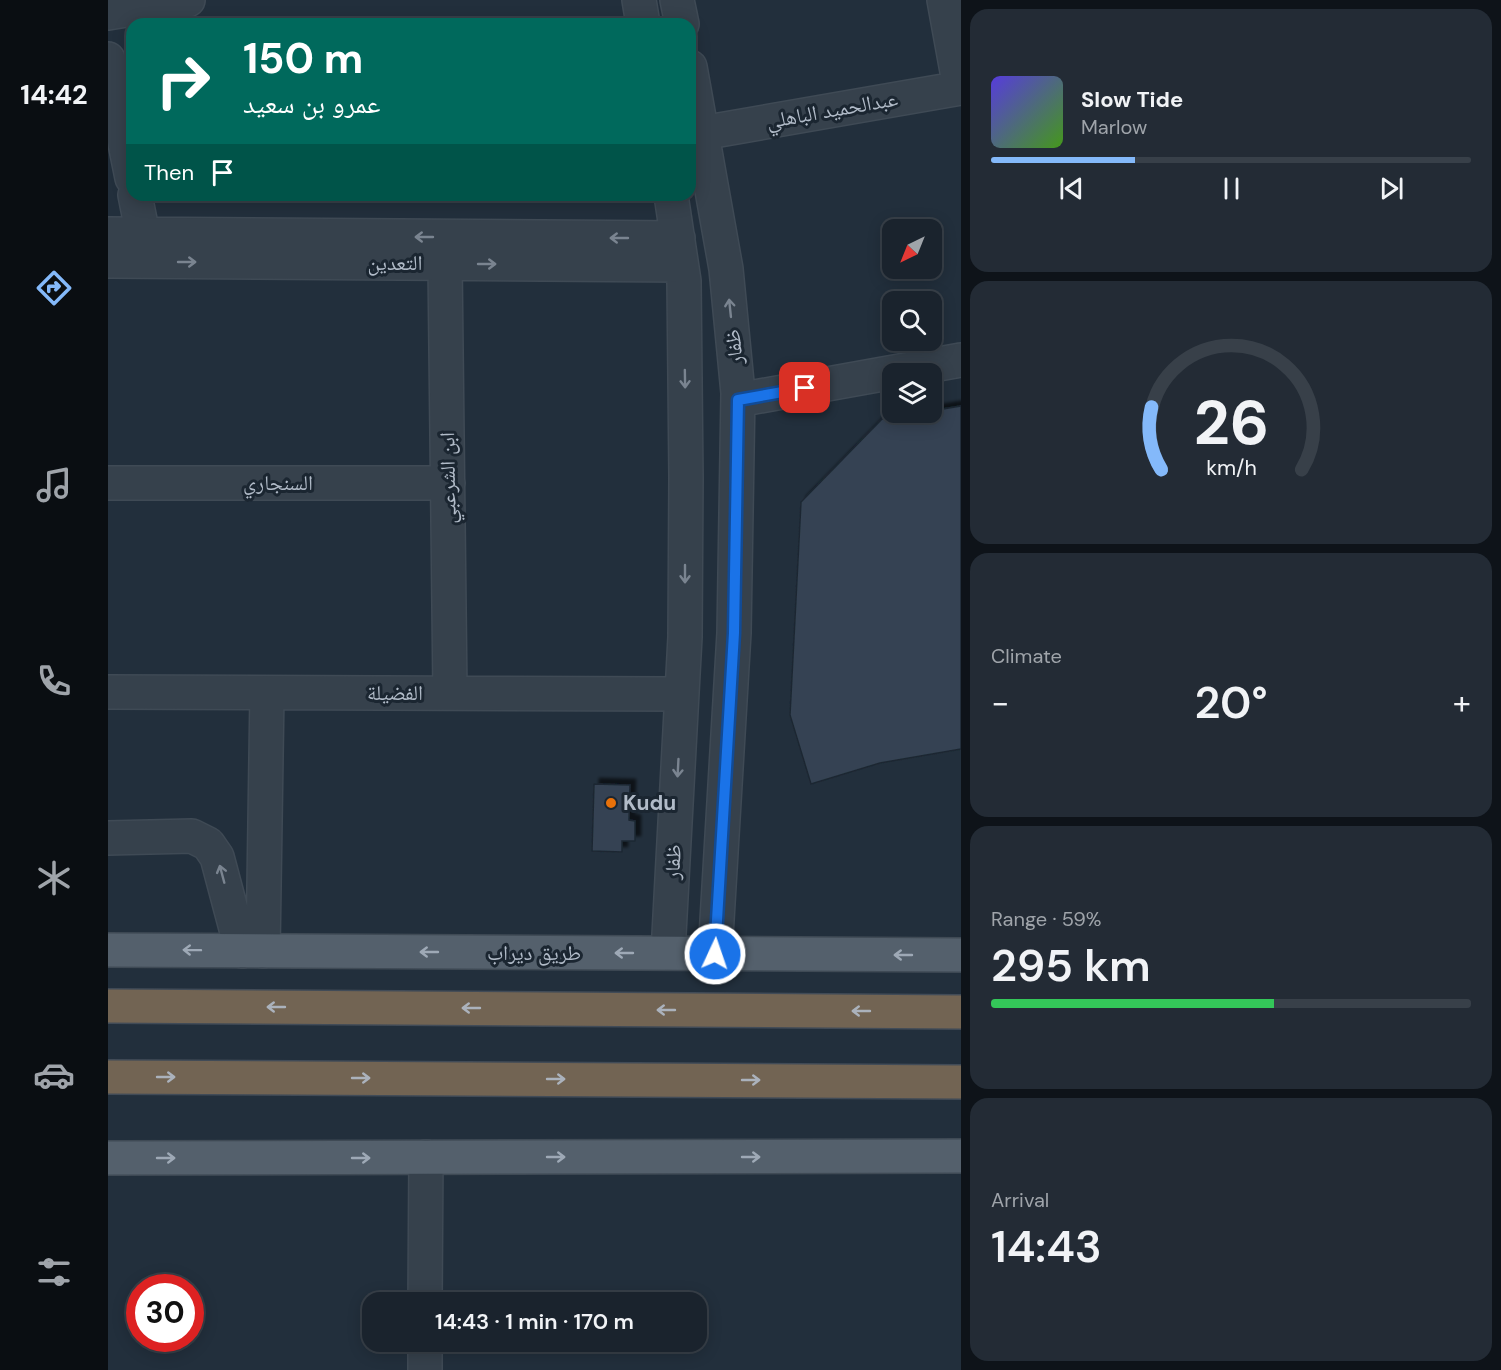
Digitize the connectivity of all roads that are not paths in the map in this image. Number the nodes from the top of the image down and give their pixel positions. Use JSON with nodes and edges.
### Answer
{"nodes":[{"id":1,"x":188,"y":0,"type":"edge"},
{"id":2,"x":639,"y":0,"type":"edge"},
{"id":3,"x":677,"y":0,"type":"edge"},
{"id":4,"x":944,"y":0,"type":"edge"},
{"id":5,"x":108,"y":13,"type":"edge"},
{"id":6,"x":642,"y":18,"type":"edge"},
{"id":7,"x":681,"y":18,"type":"edge"},
{"id":8,"x":108,"y":59,"type":"edge"},
{"id":9,"x":961,"y":88,"type":"edge"},
{"id":10,"x":696,"y":100,"type":"edge"},
{"id":11,"x":702,"y":133,"type":"junction"},
{"id":12,"x":126,"y":148,"type":"edge"},
{"id":13,"x":136,"y":201,"type":"edge"},
{"id":14,"x":673,"y":201,"type":"edge"},
{"id":15,"x":108,"y":234,"type":"edge"},
{"id":16,"x":146,"y":248,"type":"junction"},
{"id":17,"x":680,"y":252,"type":"junction"},
{"id":18,"x":108,"y":261,"type":"edge"},
{"id":19,"x":445,"y":263,"type":"junction"},
{"id":20,"x":961,"y":360,"type":"edge"},
{"id":21,"x":738,"y":400,"type":"junction"},
{"id":22,"x":108,"y":483,"type":"edge"},
{"id":23,"x":448,"y":483,"type":"junction"},
{"id":24,"x":108,"y":692,"type":"edge"},
{"id":25,"x":267,"y":693,"type":"junction"},
{"id":26,"x":450,"y":693,"type":"junction"},
{"id":27,"x":681,"y":694,"type":"junction"},
{"id":28,"x":108,"y":838,"type":"edge"},
{"id":29,"x":108,"y":950,"type":"edge"},
{"id":30,"x":253,"y":951,"type":"junction"},
{"id":31,"x":668,"y":953,"type":"junction"},
{"id":32,"x":715,"y":954,"type":"junction"},
{"id":33,"x":961,"y":955,"type":"edge"},
{"id":34,"x":108,"y":1006,"type":"edge"},
{"id":35,"x":961,"y":1012,"type":"edge"},
{"id":36,"x":108,"y":1077,"type":"edge"},
{"id":37,"x":961,"y":1082,"type":"edge"},
{"id":38,"x":961,"y":1156,"type":"edge"},
{"id":39,"x":108,"y":1158,"type":"edge"},
{"id":40,"x":426,"y":1158,"type":"junction"},
{"id":41,"x":425,"y":1292,"type":"edge"},
{"id":42,"x":425,"y":1352,"type":"edge"},
{"id":43,"x":425,"y":1370,"type":"edge"}],
"edges":[{"from":1,"to":5,"type":"street"},
{"from":2,"to":6,"type":"street"},
{"from":3,"to":7,"type":"street"},
{"from":4,"to":9,"type":"street"},
{"from":8,"to":12,"type":"street"},
{"from":9,"to":11,"type":"street","name":"عبدالحميد الباهلي"},
{"from":10,"to":11,"type":"street","name":"ظفار"},
{"from":21,"to":11,"type":"street","name":"ظفار","one_way":true},
{"from":13,"to":16,"type":"street"},
{"from":14,"to":17,"type":"street","name":"ظفار"},
{"from":15,"to":16,"type":"street","name":"التعدين"},
{"from":17,"to":16,"type":"street","name":"التعدين","one_way":true},
{"from":16,"to":18,"type":"street","name":"التعدين"},
{"from":16,"to":19,"type":"street","name":"التعدين","one_way":true},
{"from":19,"to":17,"type":"street","name":"التعدين","one_way":true},
{"from":17,"to":27,"type":"street","name":"ظفار","one_way":true},
{"from":19,"to":23,"type":"street","name":"ابن الشرعبي"},
{"from":20,"to":21,"type":"street"},
{"from":21,"to":32,"type":"street","name":"ظفار"},
{"from":22,"to":23,"type":"street","name":"السنجاري"},
{"from":23,"to":26,"type":"street","name":"ابن الشرعبي"},
{"from":24,"to":25,"type":"street","name":"الفضيلة"},
{"from":25,"to":26,"type":"street","name":"الفضيلة"},
{"from":25,"to":30,"type":"street"},
{"from":26,"to":27,"type":"street","name":"الفضيلة"},
{"from":27,"to":31,"type":"street","name":"ظفار","one_way":true},
{"from":30,"to":28,"type":"street","one_way":true},
{"from":30,"to":29,"type":"main road","name":"طريق ديراب","one_way":true},
{"from":31,"to":30,"type":"main road","name":"طريق ديراب","one_way":true},
{"from":31,"to":32,"type":"main road","name":"طريق ديراب"},
{"from":33,"to":32,"type":"main road","name":"طريق ديراب","one_way":true},
{"from":35,"to":34,"type":"highway","one_way":true},
{"from":36,"to":37,"type":"highway","one_way":true},
{"from":40,"to":38,"type":"main road","one_way":true},
{"from":39,"to":40,"type":"main road","one_way":true},
{"from":40,"to":41,"type":"street"},
{"from":42,"to":43,"type":"street"}]}
